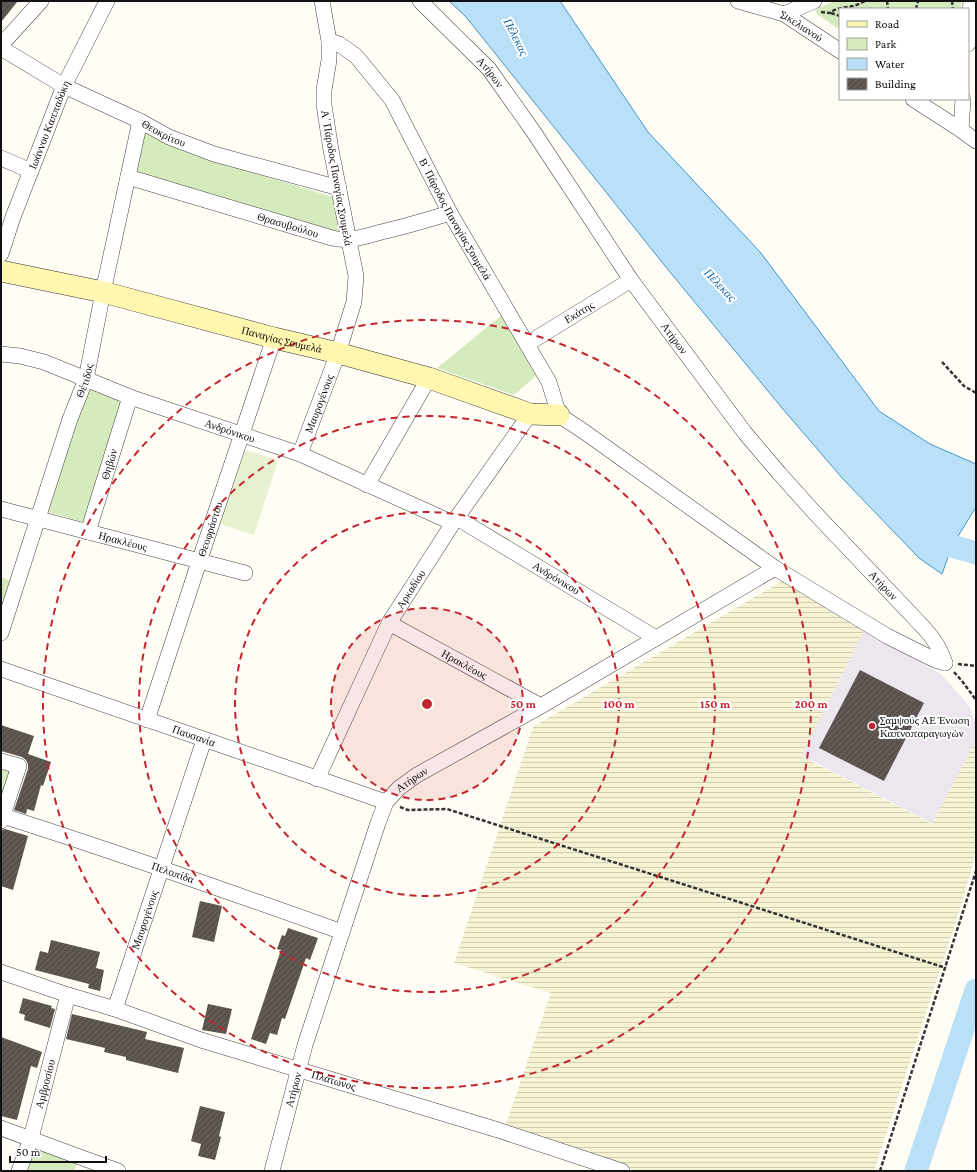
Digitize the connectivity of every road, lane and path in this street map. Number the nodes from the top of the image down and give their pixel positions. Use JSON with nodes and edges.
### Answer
{"nodes":[{"id":1,"x":41,"y":1,"type":"edge"},
{"id":2,"x":107,"y":1,"type":"edge"},
{"id":3,"x":322,"y":1,"type":"edge"},
{"id":4,"x":420,"y":1,"type":"edge"},
{"id":5,"x":738,"y":1,"type":"edge"},
{"id":6,"x":865,"y":1,"type":"edge"},
{"id":7,"x":971,"y":1,"type":"edge"},
{"id":8,"x":815,"y":6,"type":"edge"},
{"id":9,"x":830,"y":12,"type":"junction"},
{"id":10,"x":784,"y":14,"type":"junction"},
{"id":11,"x":839,"y":16,"type":"edge"},
{"id":12,"x":973,"y":24,"type":"edge"},
{"id":13,"x":969,"y":40,"type":"edge"},
{"id":14,"x":329,"y":41,"type":"junction"},
{"id":15,"x":1,"y":46,"type":"edge"},
{"id":16,"x":839,"y":50,"type":"edge"},
{"id":17,"x":64,"y":86,"type":"junction"},
{"id":18,"x":915,"y":100,"type":"edge"},
{"id":19,"x":963,"y":100,"type":"edge"},
{"id":20,"x":140,"y":121,"type":"junction"},
{"id":21,"x":961,"y":130,"type":"junction"},
{"id":22,"x":976,"y":141,"type":"edge"},
{"id":23,"x":1,"y":158,"type":"edge"},
{"id":24,"x":31,"y":171,"type":"junction"},
{"id":25,"x":128,"y":177,"type":"junction"},
{"id":26,"x":339,"y":188,"type":"junction"},
{"id":27,"x":450,"y":213,"type":"junction"},
{"id":28,"x":348,"y":240,"type":"junction"},
{"id":29,"x":1,"y":254,"type":"edge"},
{"id":30,"x":1,"y":271,"type":"edge"},
{"id":31,"x":631,"y":280,"type":"junction"},
{"id":32,"x":103,"y":292,"type":"junction"},
{"id":33,"x":274,"y":338,"type":"junction"},
{"id":34,"x":526,"y":344,"type":"junction"},
{"id":35,"x":338,"y":353,"type":"junction"},
{"id":36,"x":1,"y":354,"type":"edge"},
{"id":37,"x":942,"y":362,"type":"dead end"},
{"id":38,"x":429,"y":378,"type":"junction"},
{"id":39,"x":86,"y":379,"type":"junction"},
{"id":40,"x":976,"y":393,"type":"edge"},
{"id":41,"x":130,"y":397,"type":"junction"},
{"id":42,"x":530,"y":414,"type":"junction"},
{"id":43,"x":559,"y":415,"type":"junction"},
{"id":44,"x":242,"y":435,"type":"junction"},
{"id":45,"x":300,"y":454,"type":"junction"},
{"id":46,"x":367,"y":485,"type":"junction"},
{"id":47,"x":1,"y":508,"type":"edge"},
{"id":48,"x":38,"y":518,"type":"junction"},
{"id":49,"x":455,"y":520,"type":"junction"},
{"id":50,"x":88,"y":532,"type":"junction"},
{"id":51,"x":199,"y":562,"type":"junction"},
{"id":52,"x":774,"y":568,"type":"junction"},
{"id":53,"x":245,"y":573,"type":"dead end"},
{"id":54,"x":389,"y":623,"type":"junction"},
{"id":55,"x":1,"y":633,"type":"edge"},
{"id":56,"x":656,"y":638,"type":"junction"},
{"id":57,"x":945,"y":663,"type":"junction"},
{"id":58,"x":976,"y":666,"type":"edge"},
{"id":59,"x":2,"y":672,"type":"edge"},
{"id":60,"x":976,"y":700,"type":"edge"},
{"id":61,"x":541,"y":706,"type":"junction"},
{"id":62,"x":147,"y":720,"type":"junction"},
{"id":63,"x":204,"y":740,"type":"junction"},
{"id":64,"x":1,"y":761,"type":"edge"},
{"id":65,"x":317,"y":779,"type":"junction"},
{"id":66,"x":386,"y":802,"type":"junction"},
{"id":67,"x":2,"y":819,"type":"edge"},
{"id":68,"x":162,"y":868,"type":"junction"},
{"id":69,"x":976,"y":871,"type":"edge"},
{"id":70,"x":342,"y":932,"type":"junction"},
{"id":71,"x":946,"y":968,"type":"junction"},
{"id":72,"x":1,"y":972,"type":"edge"},
{"id":73,"x":68,"y":995,"type":"junction"},
{"id":74,"x":114,"y":1009,"type":"junction"},
{"id":75,"x":299,"y":1069,"type":"junction"},
{"id":76,"x":1,"y":1128,"type":"edge"},
{"id":77,"x":30,"y":1138,"type":"junction"},
{"id":78,"x":82,"y":1165,"type":"edge"},
{"id":79,"x":19,"y":1171,"type":"edge"},
{"id":80,"x":118,"y":1171,"type":"edge"},
{"id":81,"x":272,"y":1171,"type":"edge"},
{"id":82,"x":622,"y":1171,"type":"edge"},
{"id":83,"x":880,"y":1171,"type":"edge"}],
"edges":[{"from":1,"to":15,"type":"street"},
{"from":2,"to":17,"type":"street","name":"Ιωάννου Καππαδόκη"},
{"from":3,"to":14,"type":"street","name":"Α΄ Πάροδος Παναγίας Σουμελά"},
{"from":4,"to":31,"type":"street","name":"Ατήρων"},
{"from":5,"to":10,"type":"street","name":"Σικελιανού"},
{"from":6,"to":9,"type":"path"},
{"from":7,"to":12,"type":"street"},
{"from":8,"to":9,"type":"path"},
{"from":8,"to":10,"type":"street"},
{"from":9,"to":11,"type":"path"},
{"from":10,"to":16,"type":"street","name":"Σικελιανού"},
{"from":12,"to":13,"type":"street"},
{"from":14,"to":26,"type":"street","name":"Α΄ Πάροδος Παναγίας Σουμελά"},
{"from":14,"to":27,"type":"street","name":"Β΄ Πάροδος Παναγίας Σουμελά"},
{"from":15,"to":17,"type":"street","name":"Θεοκρίτου"},
{"from":17,"to":20,"type":"street","name":"Θεοκρίτου"},
{"from":17,"to":24,"type":"street","name":"Ιωάννου Καππαδόκη"},
{"from":18,"to":21,"type":"street"},
{"from":19,"to":21,"type":"street"},
{"from":20,"to":25,"type":"street","name":"Θέτιδος"},
{"from":20,"to":26,"type":"street","name":"Θεοκρίτου"},
{"from":21,"to":22,"type":"street"},
{"from":23,"to":24,"type":"street"},
{"from":24,"to":29,"type":"street","name":"Ιωάννου Καππαδόκη"},
{"from":25,"to":28,"type":"street","name":"Θρασυβούλου"},
{"from":25,"to":32,"type":"street","name":"Θέτιδος"},
{"from":26,"to":28,"type":"street","name":"Α΄ Πάροδος Παναγίας Σουμελά"},
{"from":27,"to":28,"type":"street","name":"Θρασυβούλου"},
{"from":27,"to":34,"type":"street","name":"Β΄ Πάροδος Παναγίας Σουμελά"},
{"from":28,"to":35,"type":"street","name":"Α΄ Πάροδος Παναγίας Σουμελά"},
{"from":30,"to":32,"type":"street","name":"Παναγίας Σουμελά"},
{"from":31,"to":34,"type":"street","name":"Εκάτης"},
{"from":31,"to":57,"type":"street","name":"Ατήρων"},
{"from":32,"to":33,"type":"street","name":"Παναγίας Σουμελά"},
{"from":32,"to":39,"type":"street","name":"Θέτιδος"},
{"from":33,"to":35,"type":"street","name":"Παναγίας Σουμελά"},
{"from":33,"to":44,"type":"street","name":"Θεοφράστου"},
{"from":34,"to":43,"type":"street","name":"Β΄ Πάροδος Παναγίας Σουμελά"},
{"from":35,"to":38,"type":"street","name":"Παναγίας Σουμελά"},
{"from":35,"to":45,"type":"street","name":"Μαυρογένους"},
{"from":36,"to":39,"type":"street","name":"Ανδρόνικου"},
{"from":37,"to":40,"type":"path"},
{"from":38,"to":42,"type":"street","name":"Παναγίας Σουμελά"},
{"from":38,"to":46,"type":"street"},
{"from":39,"to":41,"type":"street","name":"Ανδρόνικου"},
{"from":39,"to":48,"type":"street","name":"Θέτιδος"},
{"from":41,"to":44,"type":"street","name":"Ανδρόνικου"},
{"from":41,"to":50,"type":"street","name":"Θηβών"},
{"from":42,"to":43,"type":"street","name":"Παναγίας Σουμελά"},
{"from":42,"to":49,"type":"street","name":"Αρκαδίου"},
{"from":43,"to":52,"type":"street"},
{"from":44,"to":45,"type":"street","name":"Ανδρόνικου"},
{"from":44,"to":51,"type":"street","name":"Θεοφράστου"},
{"from":45,"to":46,"type":"street","name":"Ανδρόνικου"},
{"from":46,"to":49,"type":"street","name":"Ανδρόνικου"},
{"from":47,"to":48,"type":"street","name":"Ηρακλέους"},
{"from":48,"to":50,"type":"street","name":"Ηρακλέους"},
{"from":48,"to":55,"type":"street","name":"Θέτιδος"},
{"from":49,"to":54,"type":"street","name":"Αρκαδίου"},
{"from":49,"to":56,"type":"street","name":"Ανδρόνικου"},
{"from":50,"to":51,"type":"street","name":"Ηρακλέους"},
{"from":51,"to":53,"type":"street","name":"Ηρακλέους"},
{"from":51,"to":62,"type":"street","name":"Θεοφράστου"},
{"from":52,"to":56,"type":"street","name":"Ατήρων"},
{"from":52,"to":57,"type":"street"},
{"from":54,"to":61,"type":"street","name":"Ηρακλέους"},
{"from":54,"to":65,"type":"street","name":"Αρκαδίου"},
{"from":56,"to":61,"type":"street","name":"Ατήρων"},
{"from":57,"to":58,"type":"path"},
{"from":57,"to":60,"type":"path"},
{"from":59,"to":62,"type":"street","name":"Παυσανία"},
{"from":61,"to":66,"type":"street","name":"Ατήρων"},
{"from":62,"to":63,"type":"street","name":"Παυσανία"},
{"from":63,"to":65,"type":"street","name":"Παυσανία"},
{"from":63,"to":68,"type":"street","name":"Μαυρογένους"},
{"from":64,"to":67,"type":"street"},
{"from":65,"to":66,"type":"street","name":"Παυσανία"},
{"from":66,"to":70,"type":"street","name":"Ατήρων"},
{"from":66,"to":71,"type":"path"},
{"from":67,"to":68,"type":"street","name":"Πελοπίδα"},
{"from":68,"to":70,"type":"street","name":"Πελοπίδα"},
{"from":68,"to":74,"type":"street","name":"Μαυρογένους"},
{"from":69,"to":71,"type":"path"},
{"from":70,"to":75,"type":"street","name":"Ατήρων"},
{"from":71,"to":83,"type":"path"},
{"from":72,"to":73,"type":"street","name":"Πλάτωνος"},
{"from":73,"to":74,"type":"street","name":"Πλάτωνος"},
{"from":73,"to":77,"type":"street","name":"Αμβροσίου"},
{"from":74,"to":75,"type":"street","name":"Πλάτωνος"},
{"from":75,"to":81,"type":"street","name":"Ατήρων"},
{"from":75,"to":82,"type":"street","name":"Πλάτωνος"},
{"from":76,"to":77,"type":"street"},
{"from":77,"to":78,"type":"street"},
{"from":77,"to":79,"type":"street","name":"Αμβροσίου"},
{"from":78,"to":80,"type":"street"}]}
